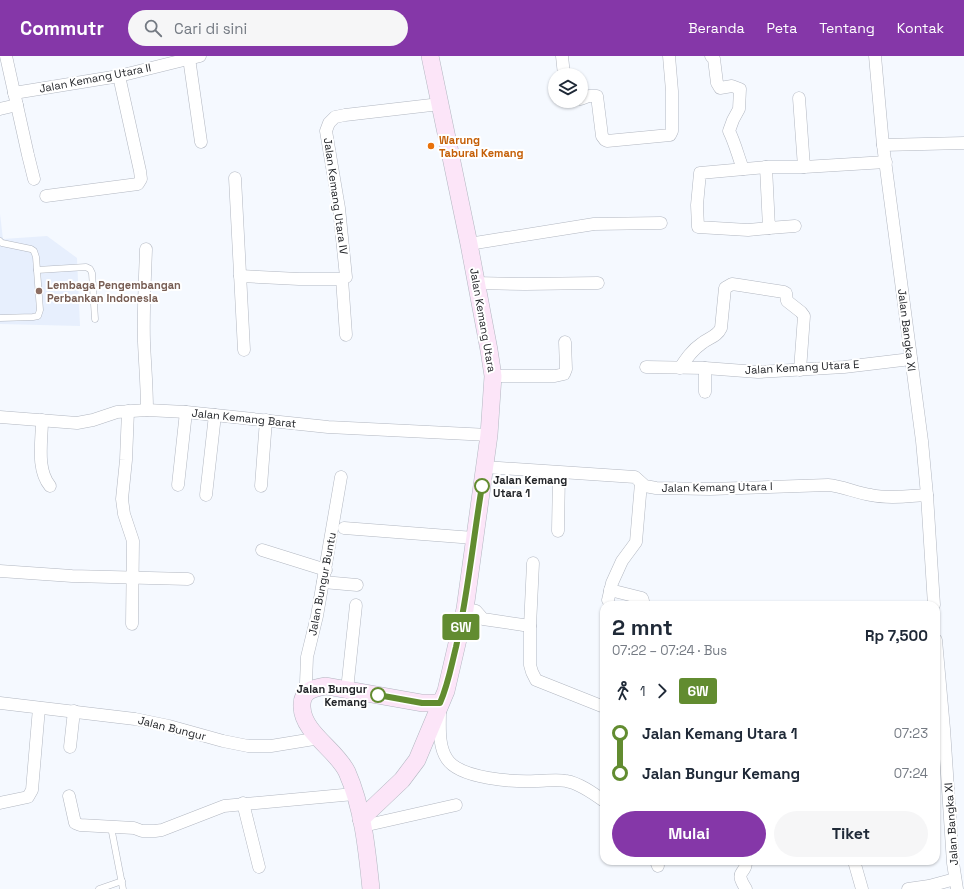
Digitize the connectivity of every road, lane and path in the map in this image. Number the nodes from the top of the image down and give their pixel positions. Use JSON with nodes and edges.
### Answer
{"nodes":[{"id":1,"x":6,"y":56,"type":"edge"},
{"id":2,"x":430,"y":56,"type":"edge"},
{"id":3,"x":562,"y":56,"type":"edge"},
{"id":4,"x":669,"y":56,"type":"edge"},
{"id":5,"x":711,"y":56,"type":"edge"},
{"id":6,"x":875,"y":56,"type":"edge"},
{"id":7,"x":194,"y":57,"type":"edge"},
{"id":8,"x":563,"y":68,"type":"edge"},
{"id":9,"x":119,"y":76,"type":"junction"},
{"id":10,"x":14,"y":93,"type":"junction"},
{"id":11,"x":588,"y":96,"type":"edge"},
{"id":12,"x":799,"y":98,"type":"dead end"},
{"id":13,"x":440,"y":104,"type":"junction"},
{"id":14,"x":17,"y":105,"type":"junction"},
{"id":15,"x":0,"y":109,"type":"edge"},
{"id":16,"x":201,"y":142,"type":"dead end"},
{"id":17,"x":964,"y":143,"type":"edge"},
{"id":18,"x":883,"y":145,"type":"junction"},
{"id":19,"x":886,"y":162,"type":"junction"},
{"id":20,"x":804,"y":166,"type":"junction"},
{"id":21,"x":766,"y":167,"type":"junction"},
{"id":22,"x":743,"y":169,"type":"junction"},
{"id":23,"x":235,"y":178,"type":"dead end"},
{"id":24,"x":34,"y":179,"type":"dead end"},
{"id":25,"x":46,"y":196,"type":"dead end"},
{"id":26,"x":660,"y":223,"type":"dead end"},
{"id":27,"x":795,"y":226,"type":"dead end"},
{"id":28,"x":770,"y":228,"type":"junction"},
{"id":29,"x":0,"y":240,"type":"edge"},
{"id":30,"x":469,"y":244,"type":"junction"},
{"id":31,"x":146,"y":249,"type":"dead end"},
{"id":32,"x":37,"y":270,"type":"junction"},
{"id":33,"x":240,"y":276,"type":"junction"},
{"id":34,"x":342,"y":279,"type":"junction"},
{"id":35,"x":476,"y":283,"type":"junction"},
{"id":36,"x":598,"y":283,"type":"dead end"},
{"id":37,"x":0,"y":318,"type":"edge"},
{"id":38,"x":95,"y":319,"type":"dead end"},
{"id":39,"x":346,"y":335,"type":"dead end"},
{"id":40,"x":565,"y":342,"type":"dead end"},
{"id":41,"x":244,"y":350,"type":"dead end"},
{"id":42,"x":911,"y":359,"type":"junction"},
{"id":43,"x":646,"y":367,"type":"dead end"},
{"id":44,"x":680,"y":368,"type":"junction"},
{"id":45,"x":704,"y":368,"type":"junction"},
{"id":46,"x":800,"y":370,"type":"junction"},
{"id":47,"x":493,"y":376,"type":"junction"},
{"id":48,"x":705,"y":392,"type":"dead end"},
{"id":49,"x":147,"y":410,"type":"junction"},
{"id":50,"x":128,"y":411,"type":"junction"},
{"id":51,"x":186,"y":412,"type":"junction"},
{"id":52,"x":215,"y":415,"type":"junction"},
{"id":53,"x":0,"y":417,"type":"edge"},
{"id":54,"x":42,"y":420,"type":"junction"},
{"id":55,"x":266,"y":420,"type":"junction"},
{"id":56,"x":489,"y":435,"type":"junction"},
{"id":57,"x":485,"y":467,"type":"junction"},
{"id":58,"x":559,"y":473,"type":"junction"},
{"id":59,"x":341,"y":477,"type":"dead end"},
{"id":60,"x":641,"y":483,"type":"junction"},
{"id":61,"x":178,"y":485,"type":"dead end"},
{"id":62,"x":50,"y":486,"type":"dead end"},
{"id":63,"x":261,"y":486,"type":"dead end"},
{"id":64,"x":206,"y":495,"type":"dead end"},
{"id":65,"x":927,"y":495,"type":"junction"},
{"id":66,"x":344,"y":528,"type":"dead end"},
{"id":67,"x":558,"y":531,"type":"dead end"},
{"id":68,"x":474,"y":538,"type":"junction"},
{"id":69,"x":262,"y":550,"type":"dead end"},
{"id":70,"x":532,"y":563,"type":"dead end"},
{"id":71,"x":0,"y":571,"type":"edge"},
{"id":72,"x":325,"y":576,"type":"junction"},
{"id":73,"x":133,"y":578,"type":"junction"},
{"id":74,"x":188,"y":579,"type":"dead end"},
{"id":75,"x":357,"y":585,"type":"dead end"},
{"id":76,"x":643,"y":601,"type":"edge"},
{"id":77,"x":934,"y":601,"type":"edge"},
{"id":78,"x":356,"y":605,"type":"dead end"},
{"id":79,"x":465,"y":609,"type":"junction"},
{"id":80,"x":132,"y":624,"type":"dead end"},
{"id":81,"x":530,"y":626,"type":"junction"},
{"id":82,"x":310,"y":690,"type":"junction"},
{"id":83,"x":347,"y":690,"type":"junction"},
{"id":84,"x":0,"y":703,"type":"edge"},
{"id":85,"x":440,"y":703,"type":"junction"},
{"id":86,"x":600,"y":705,"type":"edge"},
{"id":87,"x":39,"y":708,"type":"junction"},
{"id":88,"x":74,"y":711,"type":"junction"},
{"id":89,"x":940,"y":730,"type":"edge"},
{"id":90,"x":320,"y":738,"type":"junction"},
{"id":91,"x":70,"y":747,"type":"dead end"},
{"id":92,"x":354,"y":794,"type":"junction"},
{"id":93,"x":69,"y":796,"type":"dead end"},
{"id":94,"x":600,"y":798,"type":"edge"},
{"id":95,"x":0,"y":803,"type":"edge"},
{"id":96,"x":243,"y":803,"type":"junction"},
{"id":97,"x":456,"y":805,"type":"dead end"},
{"id":98,"x":362,"y":823,"type":"junction"},
{"id":99,"x":111,"y":827,"type":"junction"},
{"id":100,"x":745,"y":865,"type":"edge"},
{"id":101,"x":855,"y":865,"type":"edge"},
{"id":102,"x":259,"y":867,"type":"dead end"},
{"id":103,"x":122,"y":881,"type":"junction"},
{"id":104,"x":956,"y":884,"type":"edge"},
{"id":105,"x":99,"y":889,"type":"edge"},
{"id":106,"x":123,"y":889,"type":"edge"},
{"id":107,"x":371,"y":889,"type":"edge"},
{"id":108,"x":746,"y":889,"type":"edge"},
{"id":109,"x":862,"y":889,"type":"edge"},
{"id":110,"x":908,"y":889,"type":"edge"}],
"edges":[{"from":1,"to":10,"type":"street"},
{"from":2,"to":13,"type":"street","name":"Jalan Kemang Utara"},
{"from":3,"to":8,"type":"street"},
{"from":4,"to":11,"type":"street"},
{"from":5,"to":22,"type":"street"},
{"from":6,"to":18,"type":"street","name":"Jalan Bangka XI"},
{"from":7,"to":9,"type":"street","name":"Jalan Kemang Utara II"},
{"from":7,"to":16,"type":"street"},
{"from":9,"to":10,"type":"street","name":"Jalan Kemang Utara II"},
{"from":9,"to":25,"type":"street"},
{"from":10,"to":14,"type":"street"},
{"from":12,"to":20,"type":"street"},
{"from":13,"to":30,"type":"street","name":"Jalan Kemang Utara"},
{"from":13,"to":34,"type":"street","name":"Jalan Kemang Utara IV"},
{"from":14,"to":15,"type":"street"},
{"from":14,"to":24,"type":"street"},
{"from":17,"to":18,"type":"street"},
{"from":18,"to":19,"type":"street","name":"Jalan Bangka XI"},
{"from":19,"to":20,"type":"street"},
{"from":19,"to":42,"type":"street","name":"Jalan Bangka XI"},
{"from":20,"to":21,"type":"street"},
{"from":21,"to":22,"type":"street"},
{"from":21,"to":28,"type":"street"},
{"from":22,"to":28,"type":"street"},
{"from":23,"to":33,"type":"street"},
{"from":26,"to":30,"type":"street"},
{"from":27,"to":28,"type":"street"},
{"from":29,"to":32,"type":"lane"},
{"from":30,"to":35,"type":"street","name":"Jalan Kemang Utara"},
{"from":31,"to":49,"type":"street"},
{"from":32,"to":37,"type":"lane"},
{"from":32,"to":38,"type":"lane"},
{"from":33,"to":34,"type":"street"},
{"from":33,"to":41,"type":"street"},
{"from":34,"to":39,"type":"street"},
{"from":35,"to":36,"type":"street"},
{"from":35,"to":47,"type":"street","name":"Jalan Kemang Utara"},
{"from":40,"to":47,"type":"street"},
{"from":42,"to":46,"type":"street","name":"Jalan Kemang Utara E"},
{"from":42,"to":65,"type":"street","name":"Jalan Bangka XI"},
{"from":43,"to":44,"type":"street","name":"Jalan Kemang Utara E"},
{"from":44,"to":45,"type":"street","name":"Jalan Kemang Utara E"},
{"from":44,"to":46,"type":"street"},
{"from":45,"to":46,"type":"street","name":"Jalan Kemang Utara E"},
{"from":45,"to":48,"type":"street"},
{"from":47,"to":56,"type":"street","name":"Jalan Kemang Utara"},
{"from":49,"to":50,"type":"street","name":"Jalan Kemang Barat"},
{"from":49,"to":51,"type":"street","name":"Jalan Kemang Barat"},
{"from":50,"to":54,"type":"street","name":"Jalan Kemang Barat"},
{"from":50,"to":73,"type":"street"},
{"from":51,"to":52,"type":"street","name":"Jalan Kemang Barat"},
{"from":51,"to":61,"type":"street"},
{"from":52,"to":55,"type":"street","name":"Jalan Kemang Barat"},
{"from":52,"to":64,"type":"street"},
{"from":53,"to":54,"type":"street","name":"Jalan Kemang Barat"},
{"from":54,"to":62,"type":"street"},
{"from":55,"to":56,"type":"street","name":"Jalan Kemang Barat"},
{"from":55,"to":63,"type":"street"},
{"from":56,"to":57,"type":"street","name":"Jalan Kemang Utara"},
{"from":57,"to":58,"type":"street","name":"Jalan Kemang Utara I"},
{"from":57,"to":68,"type":"street","name":"Jalan Kemang Utara"},
{"from":58,"to":60,"type":"street","name":"Jalan Kemang Utara I"},
{"from":58,"to":67,"type":"street"},
{"from":59,"to":72,"type":"street","name":"Jalan Bungur Buntu"},
{"from":60,"to":65,"type":"street","name":"Jalan Kemang Utara I"},
{"from":60,"to":76,"type":"street"},
{"from":65,"to":77,"type":"street","name":"Jalan Bangka XI"},
{"from":66,"to":68,"type":"street"},
{"from":68,"to":79,"type":"street","name":"Jalan Kemang Utara"},
{"from":69,"to":72,"type":"street"},
{"from":70,"to":81,"type":"street"},
{"from":71,"to":73,"type":"street"},
{"from":72,"to":75,"type":"street"},
{"from":72,"to":82,"type":"street","name":"Jalan Bungur Buntu"},
{"from":73,"to":74,"type":"street"},
{"from":73,"to":80,"type":"street"},
{"from":78,"to":83,"type":"street"},
{"from":79,"to":81,"type":"street"},
{"from":79,"to":85,"type":"street","name":"Jalan Kemang Utara"},
{"from":81,"to":86,"type":"street"},
{"from":82,"to":83,"type":"street"},
{"from":82,"to":90,"type":"street"},
{"from":83,"to":85,"type":"street"},
{"from":84,"to":87,"type":"street","name":"Jalan Bungur"},
{"from":85,"to":94,"type":"street"},
{"from":85,"to":98,"type":"street","name":"Jalan Kemang Utara"},
{"from":87,"to":88,"type":"street","name":"Jalan Bungur"},
{"from":87,"to":95,"type":"street"},
{"from":88,"to":90,"type":"street","name":"Jalan Bungur"},
{"from":88,"to":91,"type":"street"},
{"from":89,"to":104,"type":"street","name":"Jalan Bangka XI"},
{"from":90,"to":92,"type":"street"},
{"from":92,"to":96,"type":"street"},
{"from":92,"to":98,"type":"street"},
{"from":93,"to":99,"type":"street"},
{"from":96,"to":99,"type":"street"},
{"from":96,"to":102,"type":"street"},
{"from":97,"to":98,"type":"street"},
{"from":98,"to":107,"type":"street"},
{"from":99,"to":103,"type":"lane"},
{"from":100,"to":108,"type":"street"},
{"from":101,"to":109,"type":"street"},
{"from":103,"to":105,"type":"lane"},
{"from":103,"to":106,"type":"lane"},
{"from":104,"to":110,"type":"street"}]}
